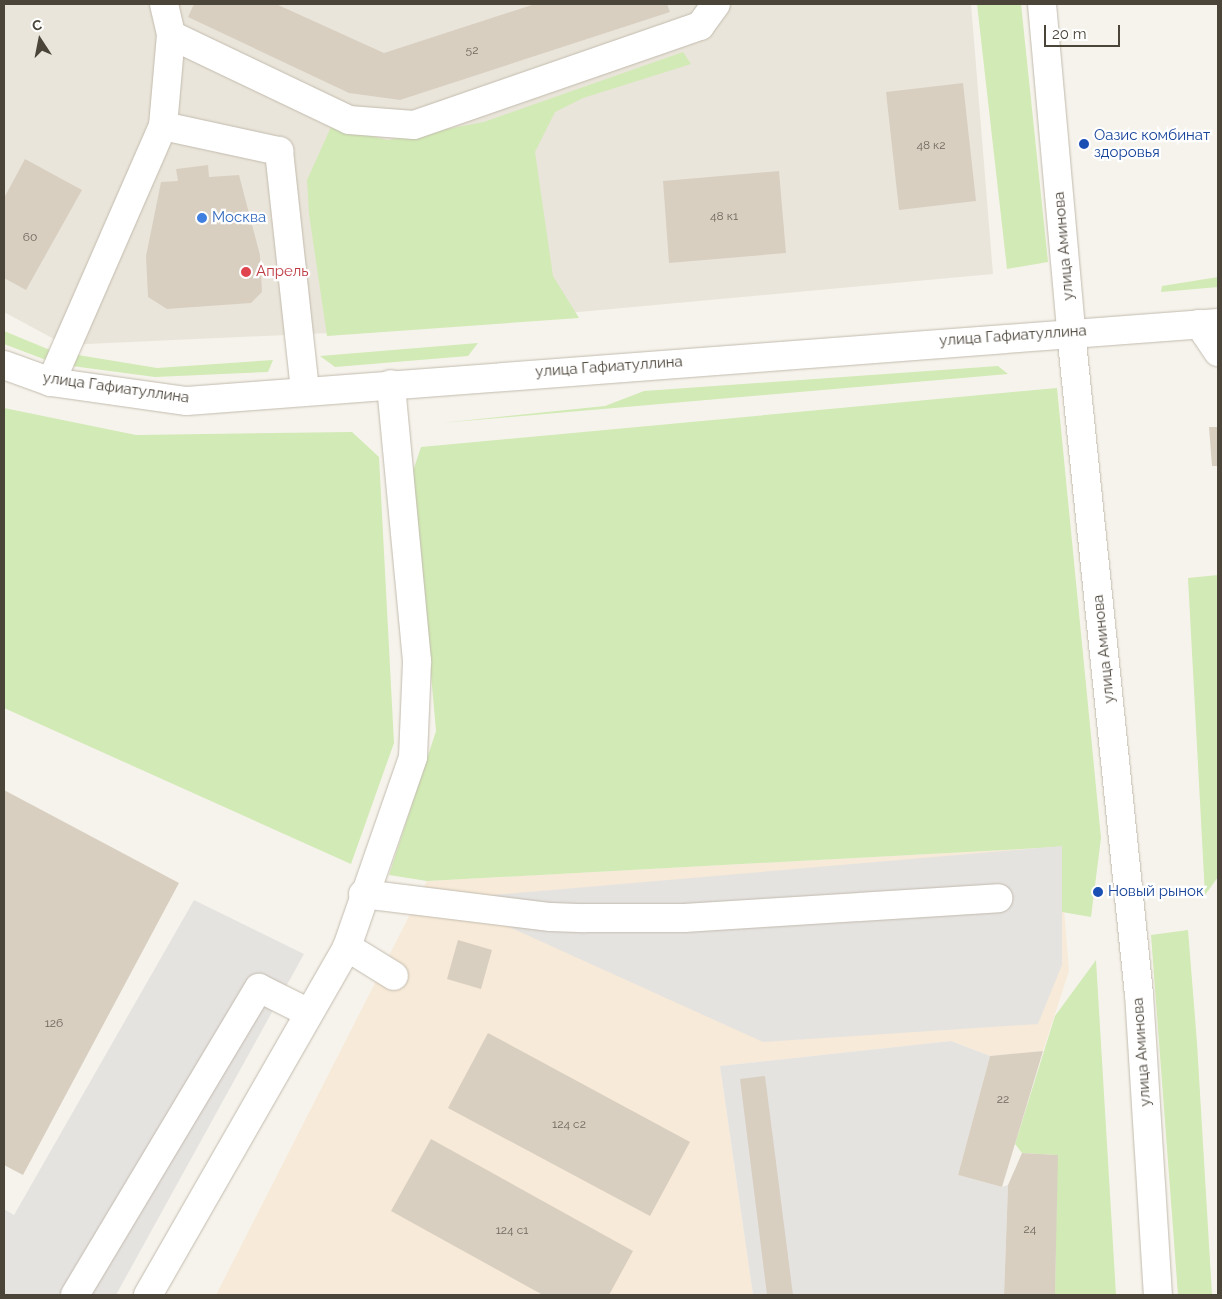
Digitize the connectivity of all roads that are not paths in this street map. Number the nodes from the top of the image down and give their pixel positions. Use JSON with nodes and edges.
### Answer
{"nodes":[{"id":1,"x":164,"y":4,"type":"edge"},
{"id":2,"x":716,"y":4,"type":"edge"},
{"id":3,"x":1042,"y":4,"type":"edge"},
{"id":4,"x":170,"y":35,"type":"junction"},
{"id":5,"x":163,"y":126,"type":"junction"},
{"id":6,"x":1209,"y":323,"type":"edge"},
{"id":7,"x":1071,"y":332,"type":"junction"},
{"id":8,"x":1218,"y":352,"type":"edge"},
{"id":9,"x":4,"y":365,"type":"edge"},
{"id":10,"x":51,"y":382,"type":"junction"},
{"id":11,"x":391,"y":384,"type":"junction"},
{"id":12,"x":305,"y":391,"type":"junction"},
{"id":13,"x":363,"y":894,"type":"junction"},
{"id":14,"x":998,"y":898,"type":"dead end"},
{"id":15,"x":347,"y":947,"type":"junction"},
{"id":16,"x":394,"y":976,"type":"dead end"},
{"id":17,"x":309,"y":1013,"type":"junction"},
{"id":18,"x":75,"y":1295,"type":"edge"},
{"id":19,"x":148,"y":1295,"type":"edge"},
{"id":20,"x":1158,"y":1295,"type":"edge"}],
"edges":[{"from":1,"to":4,"type":"street"},
{"from":2,"to":4,"type":"street"},
{"from":3,"to":7,"type":"street","name":"улица Аминова"},
{"from":4,"to":5,"type":"street"},
{"from":5,"to":10,"type":"street"},
{"from":5,"to":12,"type":"street"},
{"from":6,"to":7,"type":"street","name":"улица Гафиатуллина"},
{"from":6,"to":8,"type":"street"},
{"from":7,"to":11,"type":"street","name":"улица Гафиатуллина"},
{"from":7,"to":20,"type":"street","name":"улица Аминова"},
{"from":9,"to":10,"type":"street","name":"улица Гафиатуллина"},
{"from":10,"to":12,"type":"street","name":"улица Гафиатуллина"},
{"from":11,"to":12,"type":"street","name":"улица Гафиатуллина"},
{"from":11,"to":13,"type":"street"},
{"from":13,"to":14,"type":"street"},
{"from":13,"to":15,"type":"street"},
{"from":15,"to":16,"type":"street"},
{"from":15,"to":17,"type":"street"},
{"from":17,"to":18,"type":"street"},
{"from":17,"to":19,"type":"street"}]}
